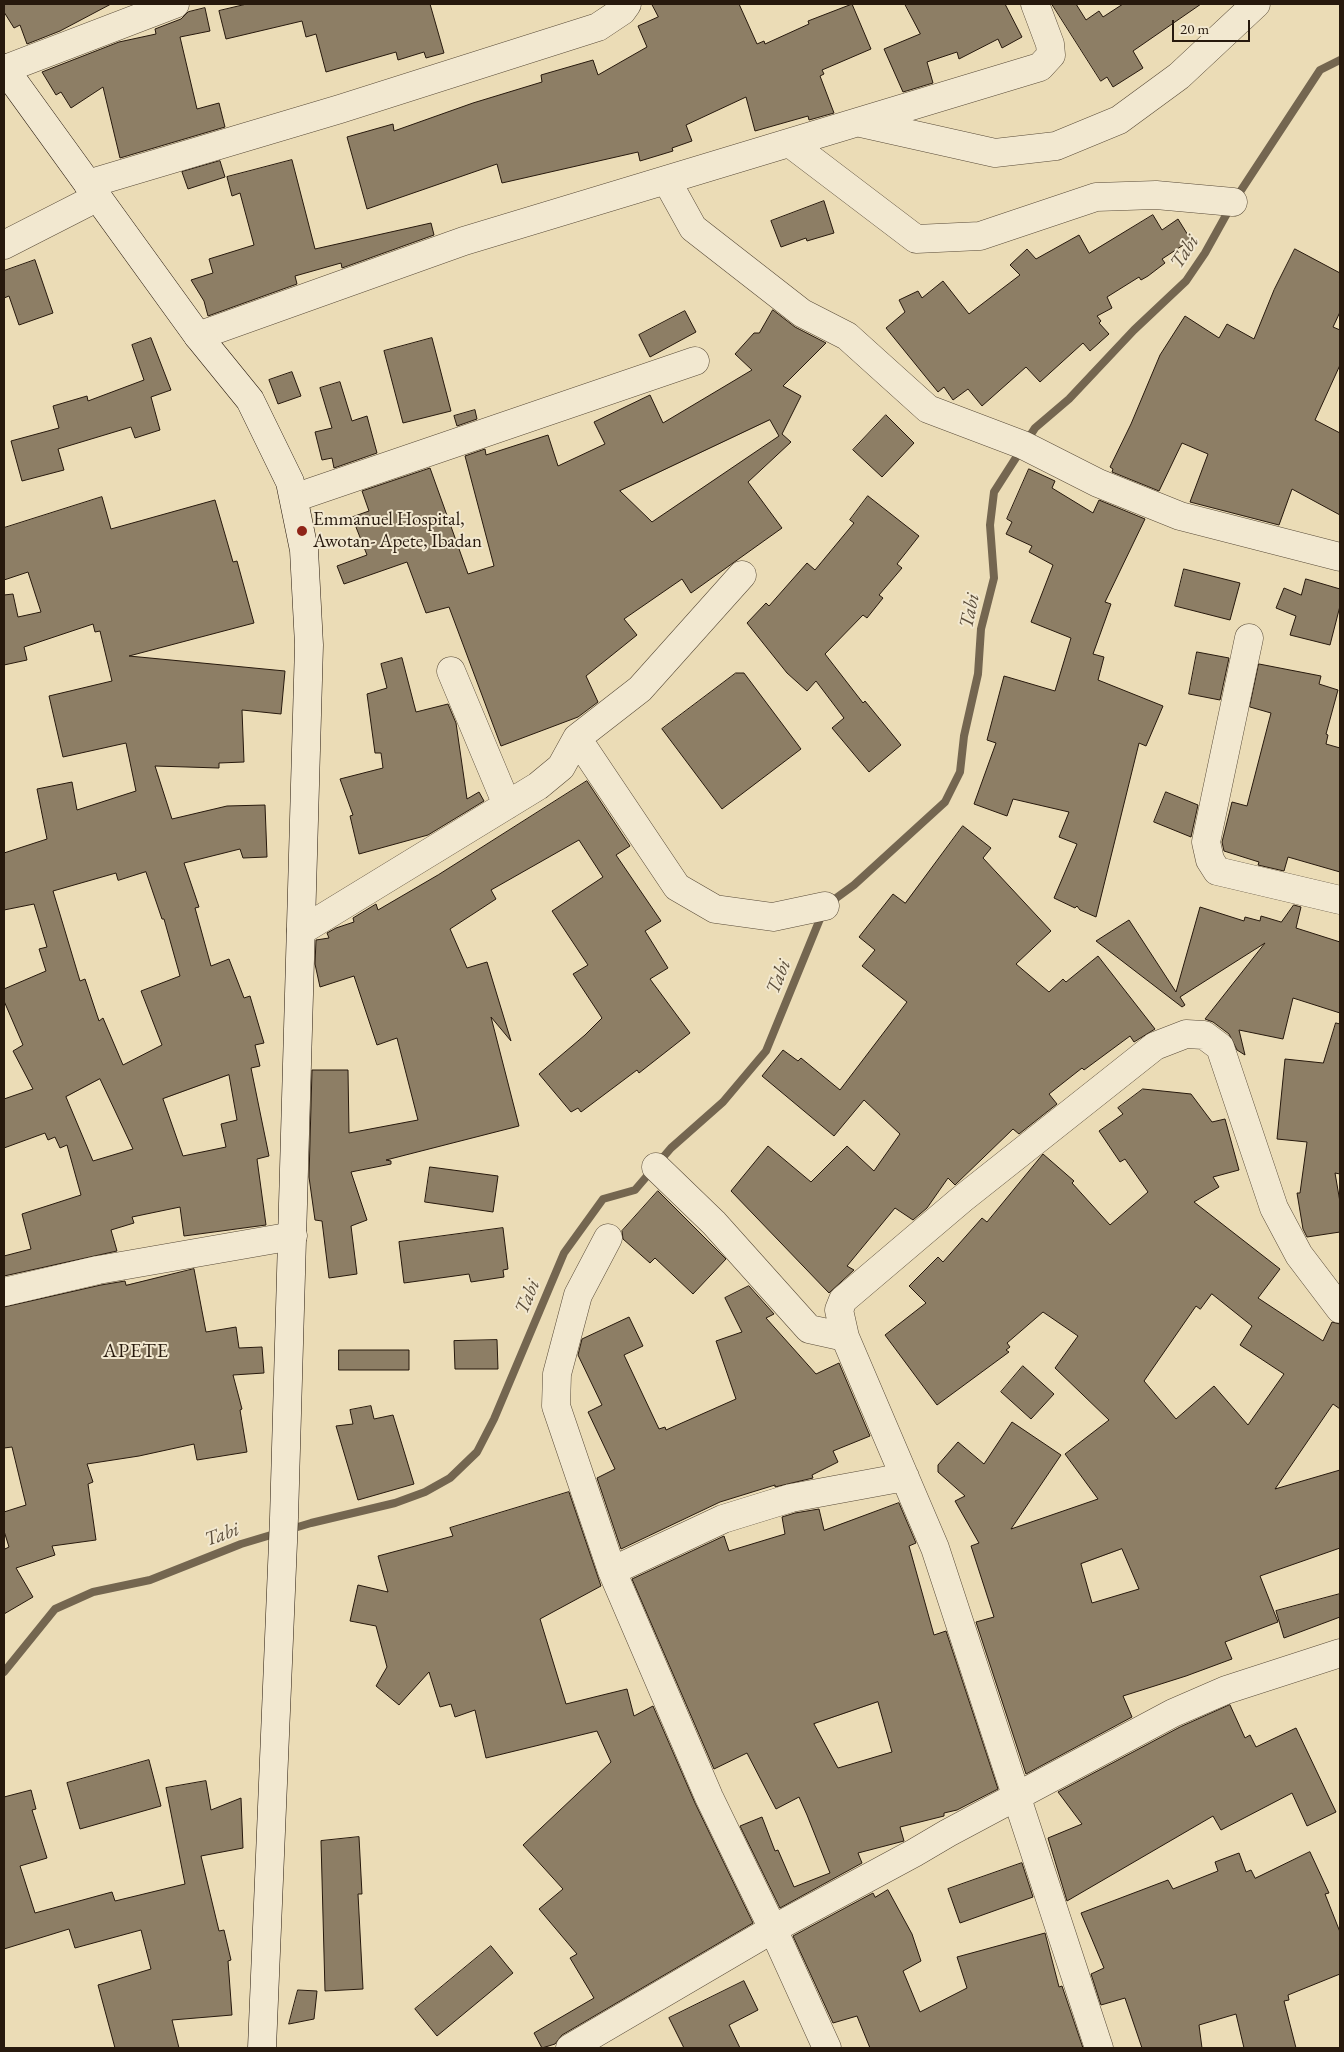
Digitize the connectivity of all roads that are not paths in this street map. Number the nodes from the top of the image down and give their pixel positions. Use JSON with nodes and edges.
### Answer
{"nodes":[{"id":1,"x":175,"y":4,"type":"edge"},
{"id":2,"x":627,"y":4,"type":"edge"},
{"id":3,"x":1035,"y":4,"type":"edge"},
{"id":4,"x":1256,"y":4,"type":"edge"},
{"id":5,"x":4,"y":68,"type":"edge"},
{"id":6,"x":859,"y":123,"type":"junction"},
{"id":7,"x":791,"y":144,"type":"junction"},
{"id":8,"x":667,"y":181,"type":"junction"},
{"id":9,"x":93,"y":190,"type":"junction"},
{"id":10,"x":1233,"y":202,"type":"dead end"},
{"id":11,"x":4,"y":245,"type":"edge"},
{"id":12,"x":198,"y":336,"type":"junction"},
{"id":13,"x":695,"y":361,"type":"dead end"},
{"id":14,"x":294,"y":498,"type":"junction"},
{"id":15,"x":1340,"y":557,"type":"edge"},
{"id":16,"x":742,"y":575,"type":"dead end"},
{"id":17,"x":1248,"y":638,"type":"dead end"},
{"id":18,"x":451,"y":672,"type":"dead end"},
{"id":19,"x":577,"y":738,"type":"junction"},
{"id":20,"x":507,"y":805,"type":"junction"},
{"id":21,"x":1340,"y":900,"type":"edge"},
{"id":22,"x":825,"y":906,"type":"dead end"},
{"id":23,"x":301,"y":932,"type":"junction"},
{"id":24,"x":656,"y":1167,"type":"dead end"},
{"id":25,"x":293,"y":1236,"type":"junction"},
{"id":26,"x":608,"y":1238,"type":"dead end"},
{"id":27,"x":4,"y":1292,"type":"edge"},
{"id":28,"x":1340,"y":1309,"type":"edge"},
{"id":29,"x":845,"y":1337,"type":"junction"},
{"id":30,"x":905,"y":1477,"type":"junction"},
{"id":31,"x":612,"y":1571,"type":"junction"},
{"id":32,"x":1340,"y":1653,"type":"edge"},
{"id":33,"x":1016,"y":1798,"type":"junction"},
{"id":34,"x":773,"y":1929,"type":"junction"},
{"id":35,"x":262,"y":2048,"type":"edge"},
{"id":36,"x":570,"y":2048,"type":"edge"},
{"id":37,"x":826,"y":2048,"type":"edge"},
{"id":38,"x":1099,"y":2048,"type":"edge"}],
"edges":[{"from":1,"to":5,"type":"street"},
{"from":2,"to":9,"type":"street"},
{"from":3,"to":6,"type":"street"},
{"from":4,"to":6,"type":"street"},
{"from":5,"to":9,"type":"street"},
{"from":6,"to":7,"type":"street"},
{"from":7,"to":8,"type":"street"},
{"from":7,"to":10,"type":"street"},
{"from":8,"to":12,"type":"street"},
{"from":8,"to":15,"type":"street"},
{"from":9,"to":11,"type":"street"},
{"from":9,"to":12,"type":"street"},
{"from":12,"to":14,"type":"street"},
{"from":13,"to":14,"type":"street"},
{"from":14,"to":23,"type":"street"},
{"from":16,"to":19,"type":"street"},
{"from":17,"to":21,"type":"street"},
{"from":18,"to":20,"type":"street"},
{"from":19,"to":20,"type":"street"},
{"from":19,"to":22,"type":"street"},
{"from":20,"to":23,"type":"street"},
{"from":23,"to":25,"type":"street"},
{"from":24,"to":29,"type":"street"},
{"from":25,"to":27,"type":"street"},
{"from":25,"to":35,"type":"street"},
{"from":26,"to":31,"type":"street"},
{"from":28,"to":29,"type":"street"},
{"from":29,"to":30,"type":"street"},
{"from":30,"to":31,"type":"street"},
{"from":30,"to":33,"type":"street"},
{"from":31,"to":34,"type":"street"},
{"from":32,"to":33,"type":"street"},
{"from":33,"to":34,"type":"street"},
{"from":33,"to":38,"type":"street"},
{"from":34,"to":36,"type":"street"},
{"from":34,"to":37,"type":"street"}]}
